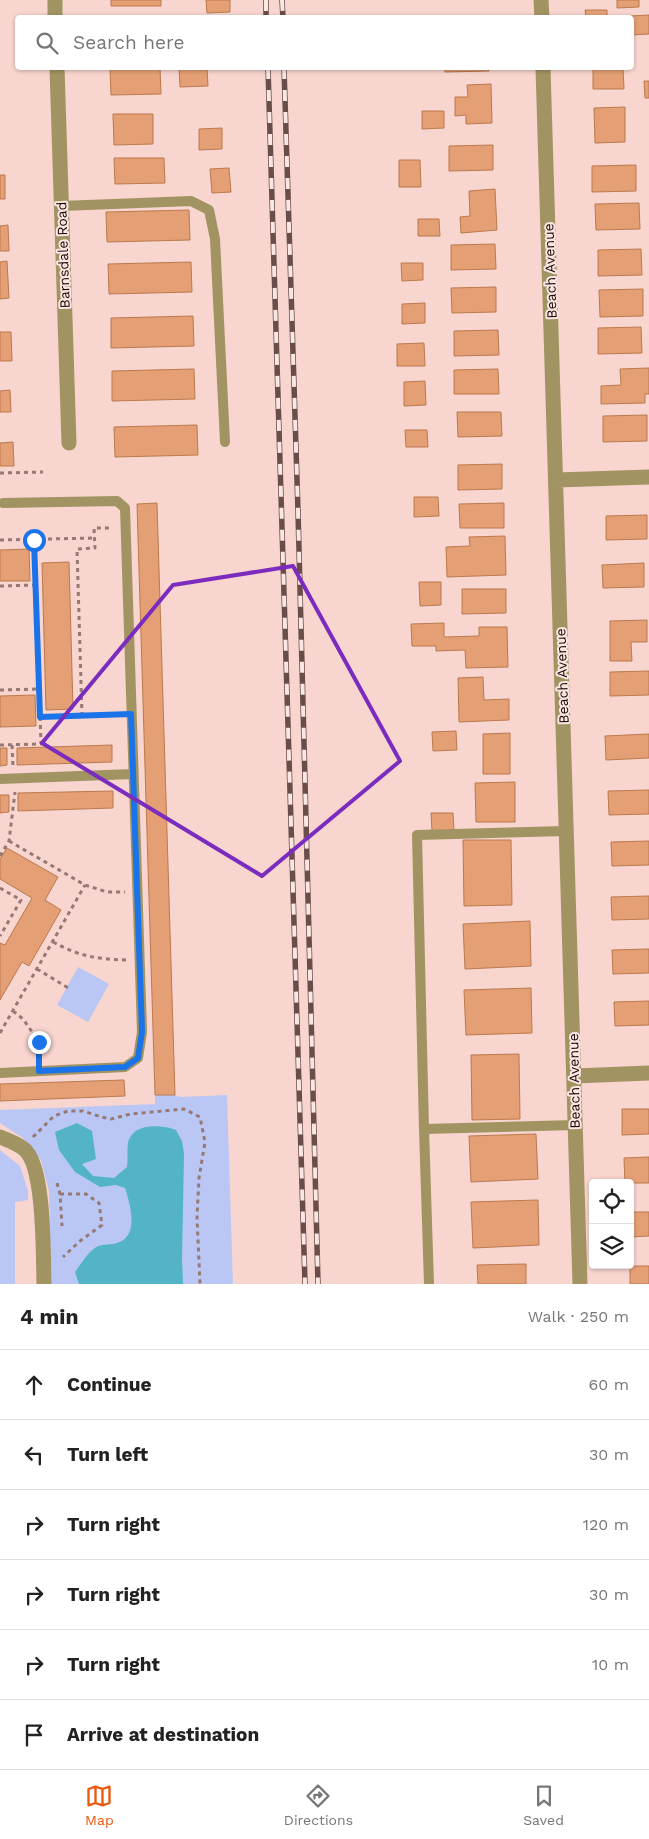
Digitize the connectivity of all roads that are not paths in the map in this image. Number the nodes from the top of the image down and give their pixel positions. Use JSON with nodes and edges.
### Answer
{"nodes":[{"id":1,"x":55,"y":0,"type":"edge"},
{"id":2,"x":541,"y":0,"type":"edge"},
{"id":3,"x":55,"y":15,"type":"edge"},
{"id":4,"x":542,"y":15,"type":"edge"},
{"id":5,"x":57,"y":70,"type":"edge"},
{"id":6,"x":543,"y":70,"type":"edge"},
{"id":7,"x":61,"y":206,"type":"junction"},
{"id":8,"x":225,"y":442,"type":"dead end"},
{"id":9,"x":69,"y":443,"type":"dead end"},
{"id":10,"x":649,"y":477,"type":"edge"},
{"id":11,"x":556,"y":480,"type":"junction"},
{"id":12,"x":3,"y":503,"type":"dead end"},
{"id":13,"x":133,"y":774,"type":"junction"},
{"id":14,"x":0,"y":779,"type":"edge"},
{"id":15,"x":566,"y":831,"type":"junction"},
{"id":16,"x":0,"y":1073,"type":"edge"},
{"id":17,"x":649,"y":1073,"type":"edge"},
{"id":18,"x":575,"y":1076,"type":"junction"},
{"id":19,"x":576,"y":1126,"type":"junction"},
{"id":20,"x":424,"y":1129,"type":"junction"},
{"id":21,"x":0,"y":1137,"type":"edge"},
{"id":22,"x":44,"y":1284,"type":"edge"},
{"id":23,"x":429,"y":1284,"type":"edge"},
{"id":24,"x":580,"y":1284,"type":"edge"}],
"edges":[{"from":1,"to":3,"type":"street"},
{"from":2,"to":4,"type":"street"},
{"from":5,"to":7,"type":"street","name":"Barnsdale Road"},
{"from":6,"to":11,"type":"street","name":"Beach Avenue"},
{"from":7,"to":8,"type":"lane"},
{"from":7,"to":9,"type":"street","name":"Barnsdale Road"},
{"from":10,"to":11,"type":"street"},
{"from":11,"to":15,"type":"street","name":"Beach Avenue"},
{"from":12,"to":13,"type":"lane"},
{"from":13,"to":14,"type":"lane"},
{"from":13,"to":16,"type":"lane"},
{"from":15,"to":18,"type":"street","name":"Beach Avenue"},
{"from":15,"to":20,"type":"lane"},
{"from":17,"to":18,"type":"street"},
{"from":18,"to":19,"type":"street","name":"Beach Avenue"},
{"from":19,"to":20,"type":"lane"},
{"from":19,"to":24,"type":"street","name":"Beach Avenue"},
{"from":20,"to":23,"type":"lane"},
{"from":21,"to":22,"type":"street"}]}
